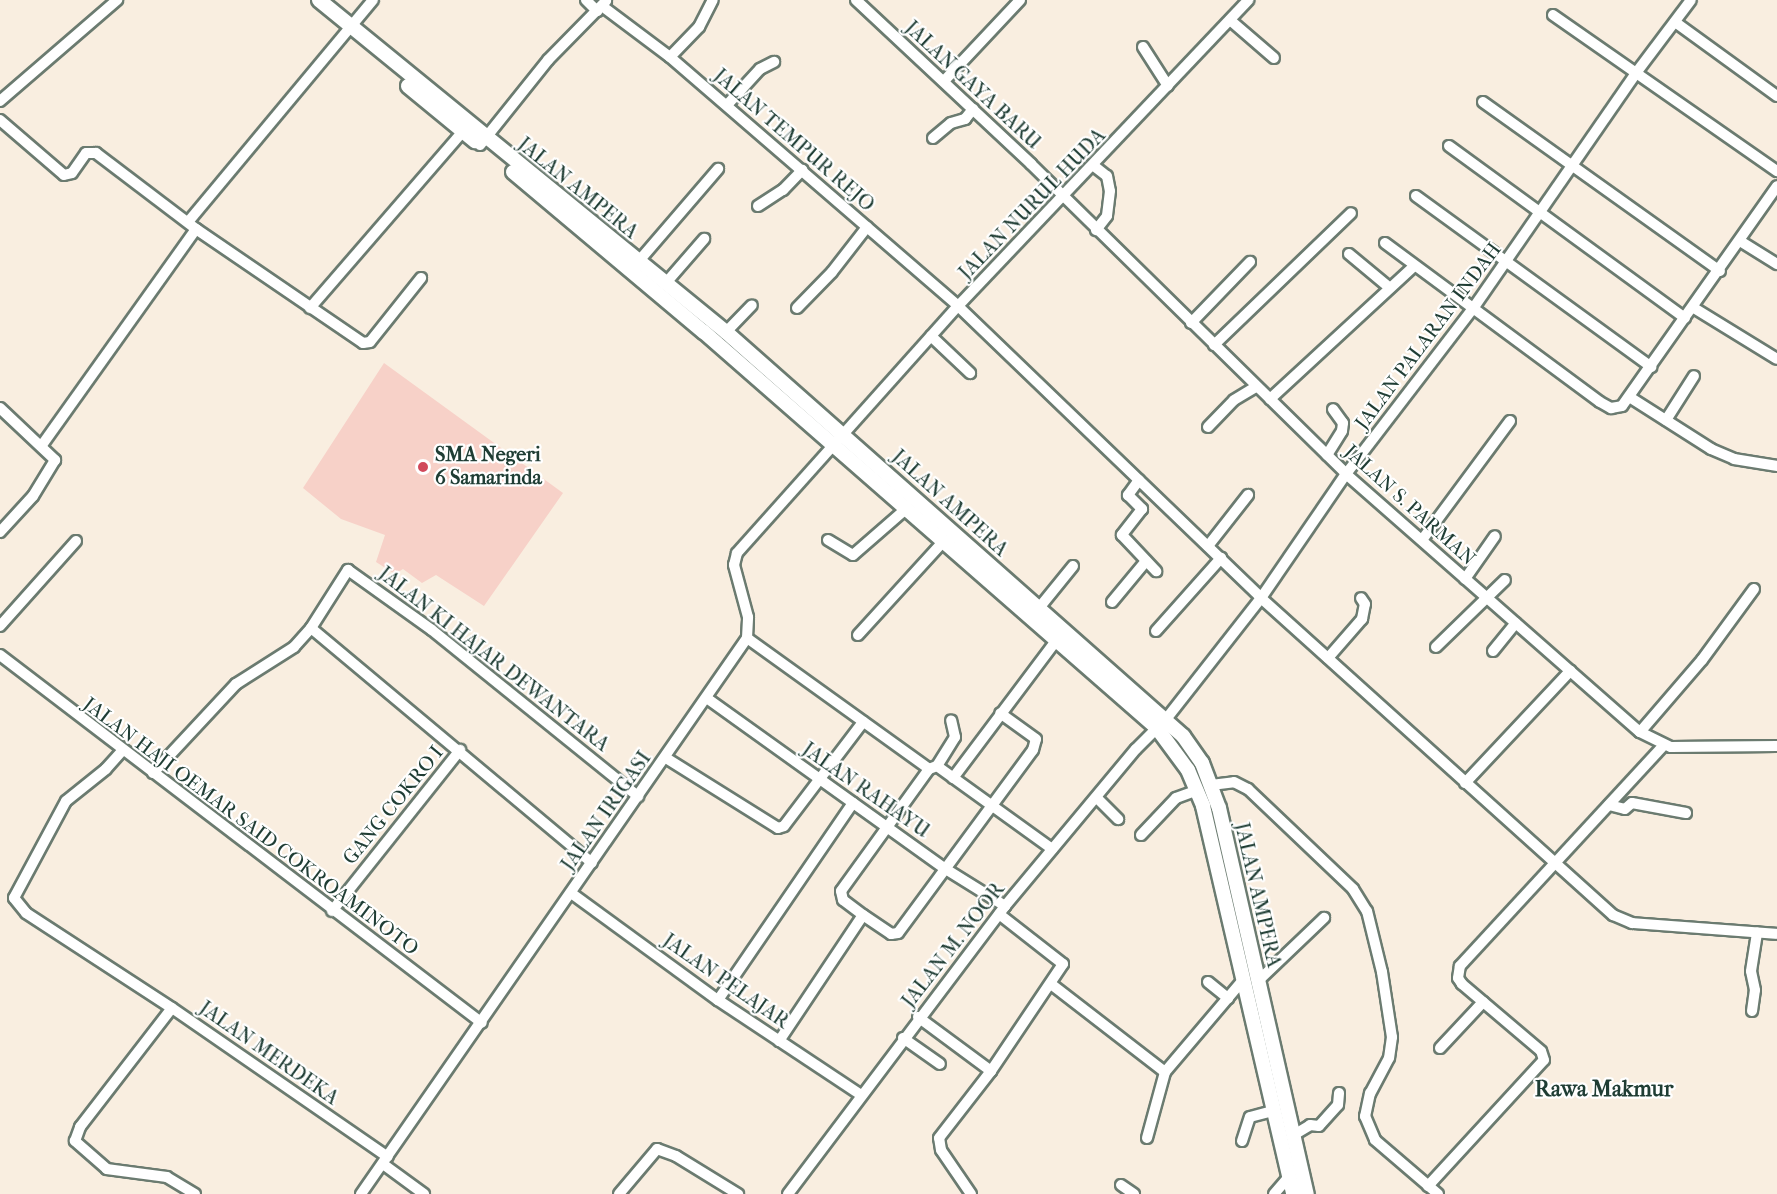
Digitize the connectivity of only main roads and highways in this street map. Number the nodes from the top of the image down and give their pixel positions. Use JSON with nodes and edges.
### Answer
{"nodes":[{"id":1,"x":306,"y":0,"type":"edge"},
{"id":2,"x":319,"y":0,"type":"edge"},
{"id":3,"x":348,"y":31,"type":"junction"},
{"id":4,"x":483,"y":142,"type":"junction"},
{"id":5,"x":1162,"y":723,"type":"junction"},
{"id":6,"x":1275,"y":1090,"type":"junction"},
{"id":7,"x":1293,"y":1194,"type":"edge"},
{"id":8,"x":1307,"y":1194,"type":"edge"}],
"edges":[{"from":1,"to":3,"type":"main road","name":"JALAN AMPERA"},
{"from":2,"to":3,"type":"main road","name":"JALAN AMPERA"},
{"from":3,"to":4,"type":"main road","name":"JALAN AMPERA"},
{"from":4,"to":5,"type":"main road","name":"JALAN AMPERA"},
{"from":4,"to":5,"type":"main road","name":"JALAN AMPERA"},
{"from":5,"to":6,"type":"main road","name":"JALAN AMPERA"},
{"from":6,"to":7,"type":"main road","name":"JALAN AMPERA"},
{"from":6,"to":8,"type":"main road","name":"JALAN AMPERA"}]}
